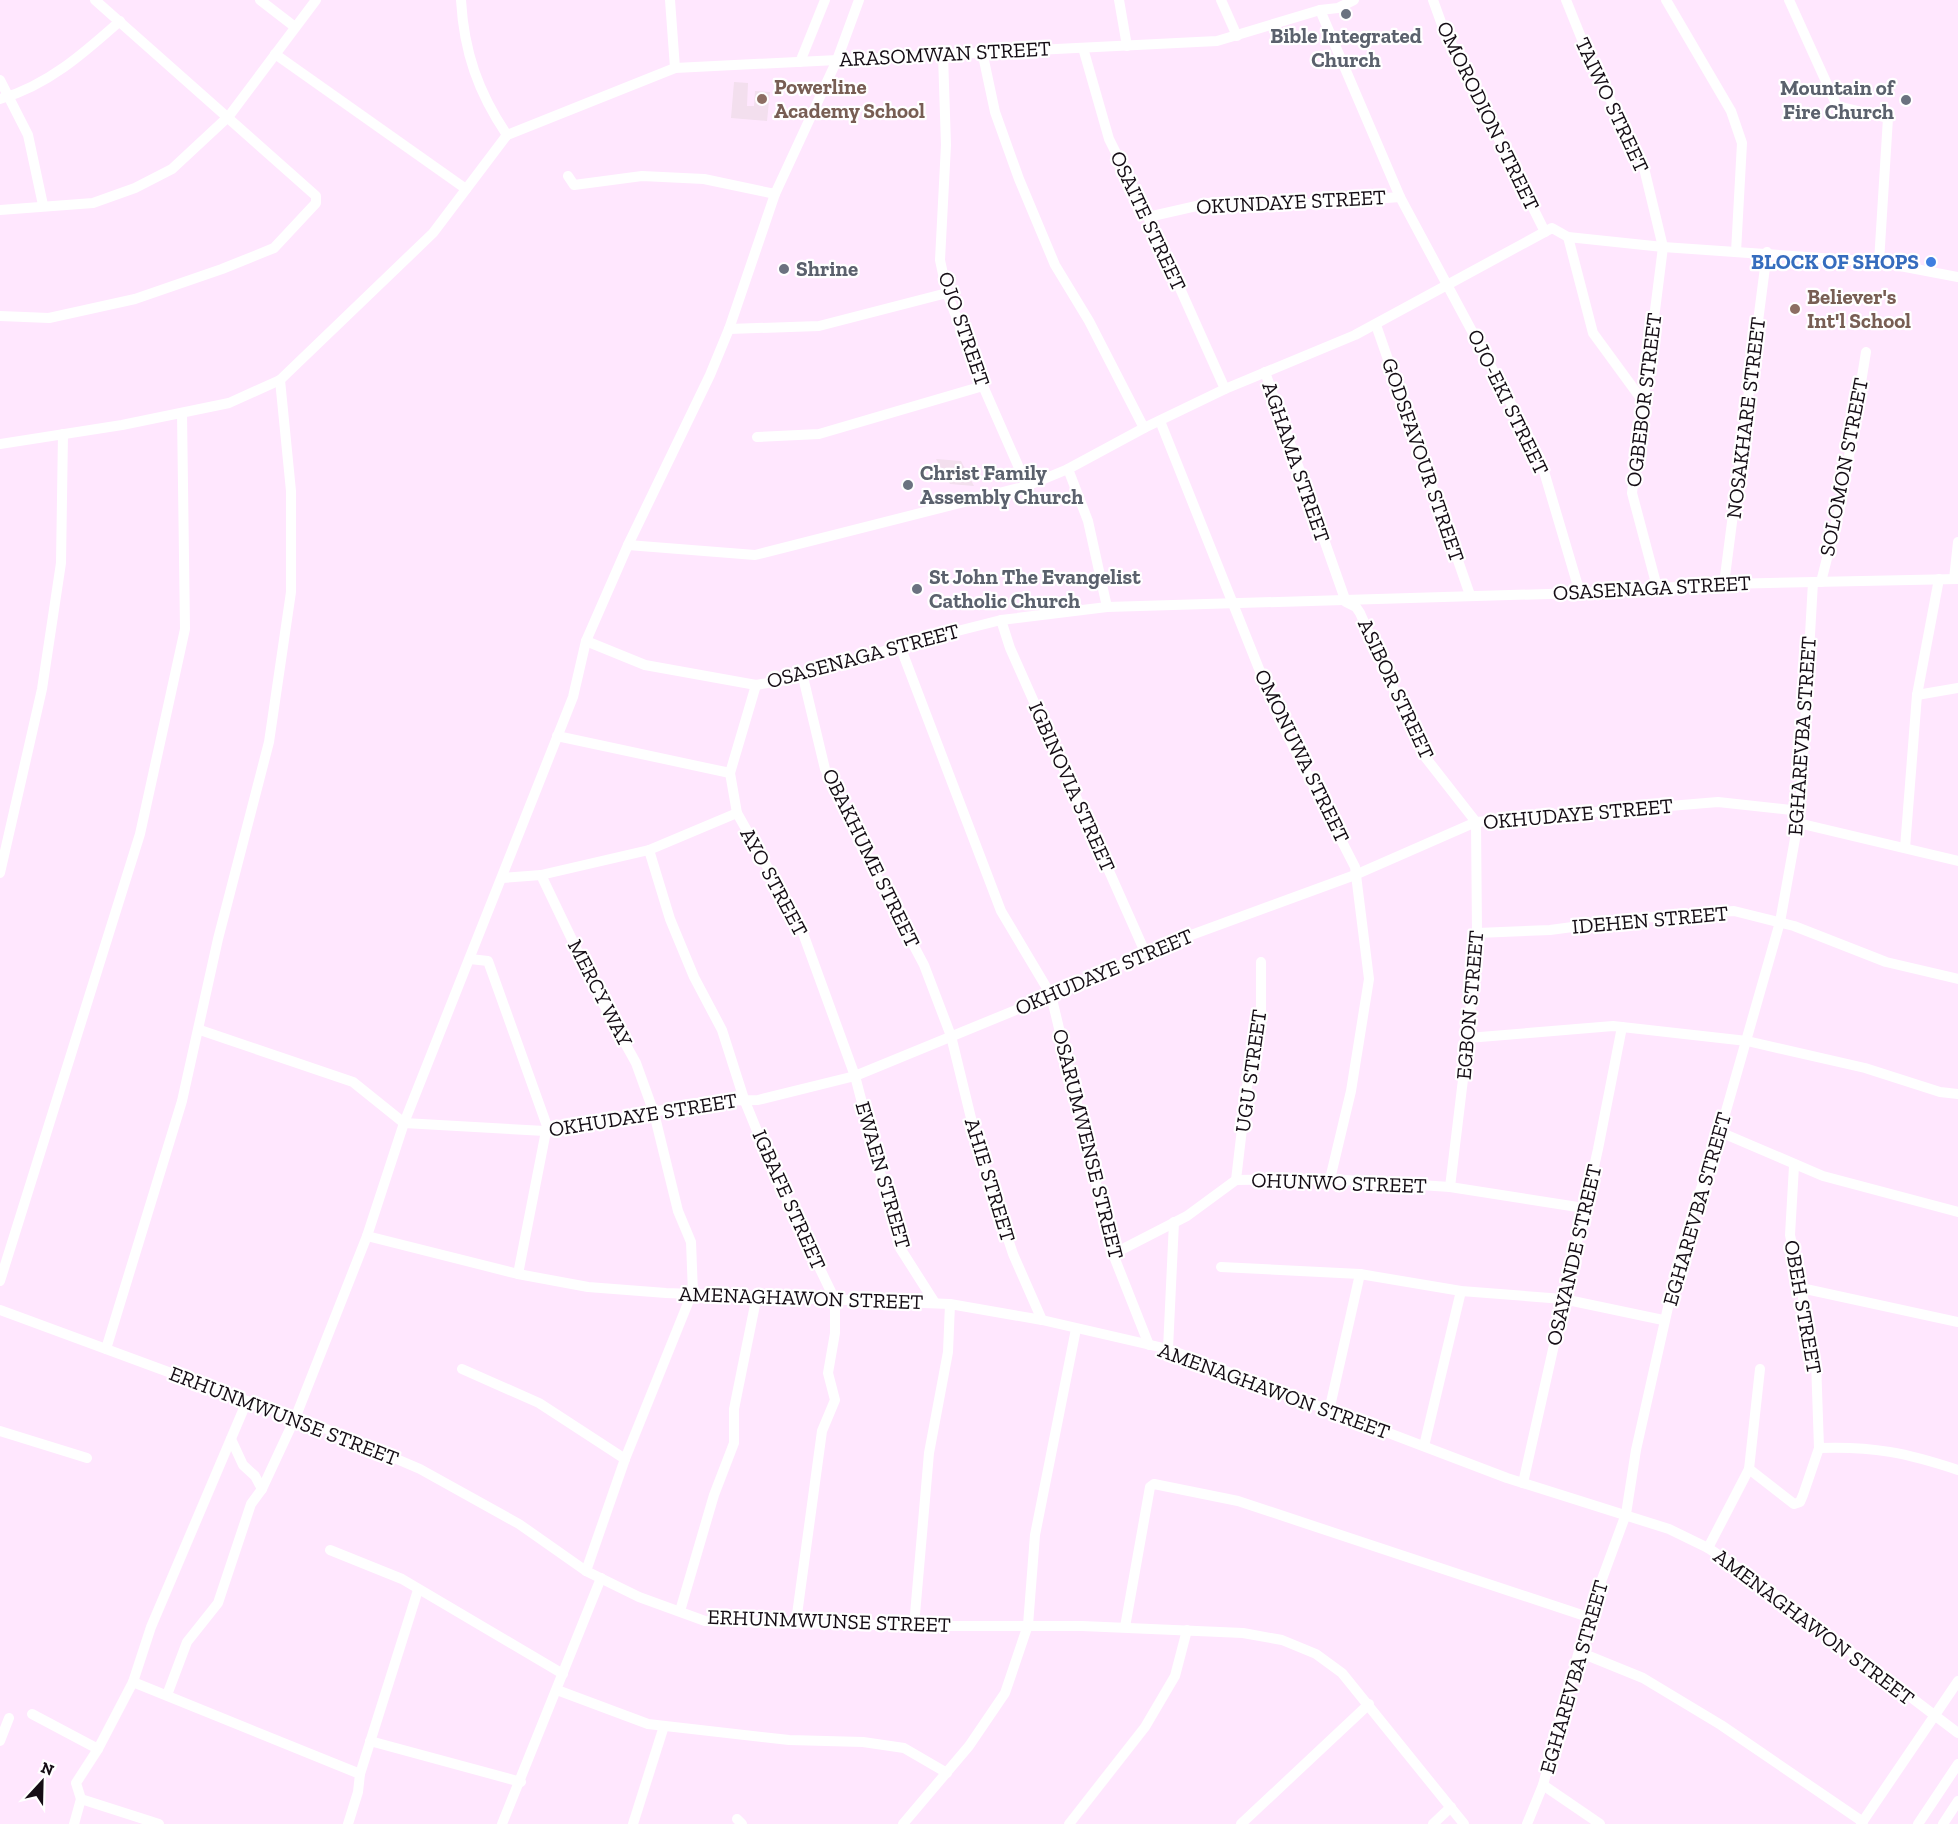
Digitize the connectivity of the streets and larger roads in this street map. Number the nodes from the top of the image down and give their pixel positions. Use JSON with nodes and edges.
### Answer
{"nodes":[{"id":1,"x":95,"y":0,"type":"edge"},
{"id":2,"x":260,"y":0,"type":"edge"},
{"id":3,"x":316,"y":0,"type":"edge"},
{"id":4,"x":461,"y":0,"type":"edge"},
{"id":5,"x":670,"y":0,"type":"edge"},
{"id":6,"x":825,"y":0,"type":"edge"},
{"id":7,"x":859,"y":0,"type":"edge"},
{"id":8,"x":1119,"y":0,"type":"edge"},
{"id":9,"x":1221,"y":0,"type":"edge"},
{"id":10,"x":1354,"y":0,"type":"edge"},
{"id":11,"x":1433,"y":0,"type":"edge"},
{"id":12,"x":1566,"y":0,"type":"edge"},
{"id":13,"x":1666,"y":0,"type":"edge"},
{"id":14,"x":1789,"y":0,"type":"edge"},
{"id":15,"x":1336,"y":4,"type":"edge"},
{"id":16,"x":1320,"y":10,"type":"junction"},
{"id":17,"x":120,"y":21,"type":"junction"},
{"id":18,"x":295,"y":27,"type":"junction"},
{"id":19,"x":1237,"y":36,"type":"junction"},
{"id":20,"x":1127,"y":46,"type":"junction"},
{"id":21,"x":1083,"y":48,"type":"junction"},
{"id":22,"x":982,"y":51,"type":"junction"},
{"id":23,"x":276,"y":54,"type":"junction"},
{"id":24,"x":943,"y":55,"type":"junction"},
{"id":25,"x":837,"y":60,"type":"junction"},
{"id":26,"x":800,"y":62,"type":"junction"},
{"id":27,"x":675,"y":68,"type":"junction"},
{"id":28,"x":0,"y":80,"type":"edge"},
{"id":29,"x":5,"y":98,"type":"edge"},
{"id":30,"x":229,"y":116,"type":"junction"},
{"id":31,"x":507,"y":135,"type":"junction"},
{"id":32,"x":568,"y":176,"type":"dead end"},
{"id":33,"x":466,"y":189,"type":"junction"},
{"id":34,"x":775,"y":194,"type":"junction"},
{"id":35,"x":1400,"y":197,"type":"junction"},
{"id":36,"x":43,"y":205,"type":"junction"},
{"id":37,"x":0,"y":210,"type":"edge"},
{"id":38,"x":1148,"y":217,"type":"junction"},
{"id":39,"x":1545,"y":232,"type":"junction"},
{"id":40,"x":1568,"y":237,"type":"junction"},
{"id":41,"x":1664,"y":247,"type":"junction"},
{"id":42,"x":1736,"y":252,"type":"junction"},
{"id":43,"x":1767,"y":252,"type":"junction"},
{"id":44,"x":1879,"y":262,"type":"junction"},
{"id":45,"x":1958,"y":277,"type":"edge"},
{"id":46,"x":1448,"y":283,"type":"junction"},
{"id":47,"x":947,"y":294,"type":"junction"},
{"id":48,"x":0,"y":316,"type":"edge"},
{"id":49,"x":1376,"y":325,"type":"junction"},
{"id":50,"x":729,"y":329,"type":"junction"},
{"id":51,"x":1866,"y":352,"type":"dead end"},
{"id":52,"x":1264,"y":372,"type":"junction"},
{"id":53,"x":280,"y":380,"type":"junction"},
{"id":54,"x":983,"y":386,"type":"junction"},
{"id":55,"x":1225,"y":388,"type":"junction"},
{"id":56,"x":1642,"y":400,"type":"junction"},
{"id":57,"x":182,"y":413,"type":"junction"},
{"id":58,"x":1160,"y":421,"type":"junction"},
{"id":59,"x":1144,"y":428,"type":"junction"},
{"id":60,"x":63,"y":434,"type":"junction"},
{"id":61,"x":757,"y":438,"type":"dead end"},
{"id":62,"x":0,"y":444,"type":"edge"},
{"id":63,"x":1068,"y":469,"type":"junction"},
{"id":64,"x":1027,"y":486,"type":"junction"},
{"id":65,"x":1958,"y":542,"type":"edge"},
{"id":66,"x":628,"y":545,"type":"junction"},
{"id":67,"x":1327,"y":552,"type":"joint"},
{"id":68,"x":1939,"y":579,"type":"junction"},
{"id":69,"x":1956,"y":579,"type":"edge"},
{"id":70,"x":1817,"y":582,"type":"junction"},
{"id":71,"x":1724,"y":584,"type":"junction"},
{"id":72,"x":1657,"y":587,"type":"junction"},
{"id":73,"x":1580,"y":593,"type":"junction"},
{"id":74,"x":1470,"y":595,"type":"junction"},
{"id":75,"x":1346,"y":602,"type":"junction"},
{"id":76,"x":1232,"y":605,"type":"junction"},
{"id":77,"x":1107,"y":607,"type":"junction"},
{"id":78,"x":1001,"y":620,"type":"junction"},
{"id":79,"x":586,"y":641,"type":"junction"},
{"id":80,"x":900,"y":646,"type":"junction"},
{"id":81,"x":803,"y":677,"type":"junction"},
{"id":82,"x":756,"y":685,"type":"junction"},
{"id":83,"x":1958,"y":688,"type":"edge"},
{"id":84,"x":1917,"y":695,"type":"junction"},
{"id":85,"x":558,"y":736,"type":"junction"},
{"id":86,"x":730,"y":773,"type":"junction"},
{"id":87,"x":1800,"y":811,"type":"junction"},
{"id":88,"x":737,"y":813,"type":"junction"},
{"id":89,"x":1476,"y":822,"type":"junction"},
{"id":90,"x":1797,"y":823,"type":"junction"},
{"id":91,"x":1905,"y":848,"type":"junction"},
{"id":92,"x":649,"y":850,"type":"junction"},
{"id":93,"x":1958,"y":861,"type":"edge"},
{"id":94,"x":0,"y":873,"type":"edge"},
{"id":95,"x":541,"y":875,"type":"junction"},
{"id":96,"x":1355,"y":875,"type":"junction"},
{"id":97,"x":502,"y":878,"type":"junction"},
{"id":98,"x":1780,"y":922,"type":"junction"},
{"id":99,"x":1477,"y":933,"type":"junction"},
{"id":100,"x":1145,"y":952,"type":"junction"},
{"id":101,"x":470,"y":959,"type":"junction"},
{"id":102,"x":1261,"y":962,"type":"dead end"},
{"id":103,"x":1958,"y":979,"type":"edge"},
{"id":104,"x":1051,"y":995,"type":"junction"},
{"id":105,"x":1622,"y":1027,"type":"junction"},
{"id":106,"x":200,"y":1030,"type":"junction"},
{"id":107,"x":951,"y":1036,"type":"junction"},
{"id":108,"x":1468,"y":1038,"type":"junction"},
{"id":109,"x":1747,"y":1041,"type":"junction"},
{"id":110,"x":855,"y":1076,"type":"junction"},
{"id":111,"x":1958,"y":1094,"type":"edge"},
{"id":112,"x":744,"y":1099,"type":"junction"},
{"id":113,"x":654,"y":1113,"type":"junction"},
{"id":114,"x":404,"y":1123,"type":"junction"},
{"id":115,"x":544,"y":1131,"type":"junction"},
{"id":116,"x":1720,"y":1132,"type":"junction"},
{"id":117,"x":1794,"y":1166,"type":"junction"},
{"id":118,"x":1330,"y":1179,"type":"junction"},
{"id":119,"x":1236,"y":1180,"type":"junction"},
{"id":120,"x":1450,"y":1187,"type":"junction"},
{"id":121,"x":1584,"y":1208,"type":"junction"},
{"id":122,"x":1958,"y":1212,"type":"edge"},
{"id":123,"x":1174,"y":1222,"type":"junction"},
{"id":124,"x":367,"y":1236,"type":"junction"},
{"id":125,"x":1113,"y":1254,"type":"junction"},
{"id":126,"x":1221,"y":1267,"type":"dead end"},
{"id":127,"x":518,"y":1274,"type":"junction"},
{"id":128,"x":1360,"y":1274,"type":"junction"},
{"id":129,"x":0,"y":1281,"type":"edge"},
{"id":130,"x":1801,"y":1288,"type":"junction"},
{"id":131,"x":1461,"y":1291,"type":"junction"},
{"id":132,"x":692,"y":1293,"type":"junction"},
{"id":133,"x":757,"y":1295,"type":"junction"},
{"id":134,"x":1563,"y":1299,"type":"junction"},
{"id":135,"x":835,"y":1300,"type":"junction"},
{"id":136,"x":935,"y":1303,"type":"junction"},
{"id":137,"x":950,"y":1304,"type":"junction"},
{"id":138,"x":0,"y":1310,"type":"edge"},
{"id":139,"x":1042,"y":1320,"type":"junction"},
{"id":140,"x":1664,"y":1320,"type":"junction"},
{"id":141,"x":1958,"y":1322,"type":"edge"},
{"id":142,"x":1076,"y":1329,"type":"junction"},
{"id":143,"x":1149,"y":1345,"type":"junction"},
{"id":144,"x":106,"y":1349,"type":"junction"},
{"id":145,"x":1168,"y":1349,"type":"junction"},
{"id":146,"x":462,"y":1369,"type":"dead end"},
{"id":147,"x":1760,"y":1369,"type":"dead end"},
{"id":148,"x":247,"y":1401,"type":"junction"},
{"id":149,"x":1329,"y":1411,"type":"junction"},
{"id":150,"x":296,"y":1416,"type":"junction"},
{"id":151,"x":0,"y":1431,"type":"edge"},
{"id":152,"x":231,"y":1439,"type":"junction"},
{"id":153,"x":1424,"y":1446,"type":"junction"},
{"id":154,"x":1819,"y":1448,"type":"junction"},
{"id":155,"x":87,"y":1458,"type":"dead end"},
{"id":156,"x":625,"y":1459,"type":"junction"},
{"id":157,"x":1749,"y":1469,"type":"junction"},
{"id":158,"x":1958,"y":1470,"type":"edge"},
{"id":159,"x":1522,"y":1483,"type":"junction"},
{"id":160,"x":262,"y":1489,"type":"junction"},
{"id":161,"x":1626,"y":1514,"type":"junction"},
{"id":162,"x":1708,"y":1548,"type":"junction"},
{"id":163,"x":330,"y":1550,"type":"dead end"},
{"id":164,"x":586,"y":1571,"type":"junction"},
{"id":165,"x":601,"y":1578,"type":"junction"},
{"id":166,"x":418,"y":1590,"type":"junction"},
{"id":167,"x":680,"y":1611,"type":"junction"},
{"id":168,"x":1588,"y":1617,"type":"junction"},
{"id":169,"x":796,"y":1622,"type":"junction"},
{"id":170,"x":1028,"y":1625,"type":"junction"},
{"id":171,"x":914,"y":1626,"type":"junction"},
{"id":172,"x":1125,"y":1627,"type":"junction"},
{"id":173,"x":1187,"y":1630,"type":"junction"},
{"id":174,"x":1579,"y":1652,"type":"junction"},
{"id":175,"x":563,"y":1674,"type":"junction"},
{"id":176,"x":1958,"y":1681,"type":"edge"},
{"id":177,"x":133,"y":1682,"type":"junction"},
{"id":178,"x":557,"y":1690,"type":"junction"},
{"id":179,"x":167,"y":1695,"type":"junction"},
{"id":180,"x":1369,"y":1704,"type":"junction"},
{"id":181,"x":32,"y":1714,"type":"dead end"},
{"id":182,"x":1935,"y":1717,"type":"junction"},
{"id":183,"x":9,"y":1718,"type":"dead end"},
{"id":184,"x":664,"y":1726,"type":"junction"},
{"id":185,"x":1958,"y":1733,"type":"edge"},
{"id":186,"x":0,"y":1741,"type":"edge"},
{"id":187,"x":370,"y":1741,"type":"junction"},
{"id":188,"x":98,"y":1749,"type":"junction"},
{"id":189,"x":1958,"y":1764,"type":"edge"},
{"id":190,"x":947,"y":1773,"type":"junction"},
{"id":191,"x":360,"y":1774,"type":"junction"},
{"id":192,"x":521,"y":1782,"type":"junction"},
{"id":193,"x":1543,"y":1785,"type":"junction"},
{"id":194,"x":81,"y":1799,"type":"junction"},
{"id":195,"x":1958,"y":1801,"type":"edge"},
{"id":196,"x":1451,"y":1807,"type":"junction"},
{"id":197,"x":1862,"y":1823,"type":"edge"},
{"id":198,"x":74,"y":1824,"type":"edge"},
{"id":199,"x":159,"y":1824,"type":"edge"},
{"id":200,"x":348,"y":1824,"type":"edge"},
{"id":201,"x":502,"y":1824,"type":"edge"},
{"id":202,"x":633,"y":1824,"type":"edge"},
{"id":203,"x":903,"y":1824,"type":"edge"},
{"id":204,"x":1069,"y":1824,"type":"edge"},
{"id":205,"x":1241,"y":1824,"type":"edge"},
{"id":206,"x":1433,"y":1824,"type":"edge"},
{"id":207,"x":1464,"y":1824,"type":"edge"},
{"id":208,"x":1527,"y":1824,"type":"edge"},
{"id":209,"x":1600,"y":1824,"type":"edge"},
{"id":210,"x":1918,"y":1824,"type":"edge"},
{"id":211,"x":1943,"y":1824,"type":"edge"}],
"edges":[{"from":1,"to":17,"type":"street"},
{"from":2,"to":18,"type":"street"},
{"from":3,"to":18,"type":"street"},
{"from":4,"to":31,"type":"street"},
{"from":5,"to":27,"type":"street"},
{"from":6,"to":26,"type":"street"},
{"from":7,"to":25,"type":"street"},
{"from":8,"to":20,"type":"street"},
{"from":9,"to":19,"type":"street"},
{"from":10,"to":15,"type":"street","name":"ARASOMWAN STREET"},
{"from":11,"to":39,"type":"street","name":"OMORODION STREET"},
{"from":12,"to":41,"type":"street","name":"TAIWO STREET"},
{"from":13,"to":42,"type":"street"},
{"from":14,"to":44,"type":"street"},
{"from":15,"to":16,"type":"street","name":"ARASOMWAN STREET"},
{"from":16,"to":19,"type":"street","name":"ARASOMWAN STREET"},
{"from":16,"to":35,"type":"street"},
{"from":17,"to":29,"type":"street"},
{"from":17,"to":30,"type":"street"},
{"from":18,"to":23,"type":"street"},
{"from":19,"to":20,"type":"street","name":"ARASOMWAN STREET"},
{"from":20,"to":21,"type":"street","name":"ARASOMWAN STREET"},
{"from":21,"to":22,"type":"street","name":"ARASOMWAN STREET"},
{"from":21,"to":38,"type":"street","name":"OSAITE STREET"},
{"from":22,"to":24,"type":"street","name":"ARASOMWAN STREET"},
{"from":22,"to":59,"type":"street"},
{"from":23,"to":30,"type":"street"},
{"from":23,"to":33,"type":"street"},
{"from":24,"to":25,"type":"street","name":"ARASOMWAN STREET"},
{"from":24,"to":47,"type":"street","name":"OJO STREET"},
{"from":25,"to":26,"type":"street","name":"ARASOMWAN STREET"},
{"from":25,"to":34,"type":"street"},
{"from":26,"to":27,"type":"street","name":"ARASOMWAN STREET"},
{"from":27,"to":31,"type":"street","name":"ARASOMWAN STREET"},
{"from":28,"to":29,"type":"street"},
{"from":29,"to":36,"type":"street"},
{"from":30,"to":36,"type":"street"},
{"from":30,"to":48,"type":"street"},
{"from":31,"to":33,"type":"street"},
{"from":32,"to":34,"type":"street"},
{"from":33,"to":53,"type":"street"},
{"from":34,"to":50,"type":"street"},
{"from":35,"to":38,"type":"street","name":"OKUNDAYE STREET"},
{"from":35,"to":46,"type":"street"},
{"from":36,"to":37,"type":"street"},
{"from":38,"to":55,"type":"street","name":"OSAITE STREET"},
{"from":39,"to":40,"type":"street"},
{"from":39,"to":46,"type":"street"},
{"from":40,"to":41,"type":"street"},
{"from":40,"to":56,"type":"street"},
{"from":41,"to":42,"type":"street"},
{"from":41,"to":56,"type":"street","name":"OGBEBOR STREET"},
{"from":42,"to":43,"type":"street"},
{"from":43,"to":44,"type":"street"},
{"from":43,"to":71,"type":"street","name":"NOSAKHARE STREET"},
{"from":44,"to":45,"type":"street"},
{"from":46,"to":49,"type":"street"},
{"from":46,"to":73,"type":"street","name":"OJO-EKI STREET"},
{"from":47,"to":50,"type":"street"},
{"from":47,"to":54,"type":"street","name":"OJO STREET"},
{"from":49,"to":52,"type":"street"},
{"from":49,"to":74,"type":"street","name":"GODSFAVOUR STREET"},
{"from":50,"to":66,"type":"street"},
{"from":51,"to":70,"type":"street","name":"SOLOMON STREET"},
{"from":52,"to":55,"type":"street"},
{"from":52,"to":67,"type":"street","name":"AGHAMA STREET"},
{"from":53,"to":57,"type":"street"},
{"from":53,"to":106,"type":"street"},
{"from":54,"to":61,"type":"street"},
{"from":54,"to":64,"type":"street","name":"OJO STREET"},
{"from":55,"to":58,"type":"street"},
{"from":56,"to":72,"type":"street","name":"OGBEBOR STREET"},
{"from":57,"to":60,"type":"street"},
{"from":57,"to":129,"type":"street"},
{"from":58,"to":59,"type":"street"},
{"from":58,"to":76,"type":"street","name":"OMONUWA STREET"},
{"from":59,"to":63,"type":"street"},
{"from":60,"to":62,"type":"street"},
{"from":60,"to":94,"type":"street"},
{"from":63,"to":64,"type":"street"},
{"from":63,"to":77,"type":"street"},
{"from":64,"to":66,"type":"street"},
{"from":65,"to":69,"type":"street"},
{"from":66,"to":79,"type":"street"},
{"from":67,"to":75,"type":"street","name":"ASIBOR STREET"},
{"from":68,"to":69,"type":"street","name":"OSASENAGA STREET"},
{"from":68,"to":70,"type":"street","name":"OSASENAGA STREET"},
{"from":68,"to":84,"type":"street"},
{"from":70,"to":71,"type":"street","name":"OSASENAGA STREET"},
{"from":70,"to":87,"type":"street","name":"EGHAREVBA STREET"},
{"from":71,"to":72,"type":"street","name":"OSASENAGA STREET"},
{"from":72,"to":73,"type":"street","name":"OSASENAGA STREET"},
{"from":73,"to":74,"type":"street","name":"OSASENAGA STREET"},
{"from":74,"to":75,"type":"street","name":"OSASENAGA STREET"},
{"from":75,"to":76,"type":"street","name":"OSASENAGA STREET"},
{"from":75,"to":89,"type":"street","name":"ASIBOR STREET"},
{"from":76,"to":77,"type":"street","name":"OSASENAGA STREET"},
{"from":76,"to":96,"type":"street","name":"OMONUWA STREET"},
{"from":77,"to":78,"type":"street","name":"OSASENAGA STREET"},
{"from":78,"to":80,"type":"street","name":"OSASENAGA STREET"},
{"from":78,"to":100,"type":"street","name":"IGBINOVIA STREET"},
{"from":79,"to":82,"type":"street","name":"OSASENAGA STREET"},
{"from":79,"to":85,"type":"street"},
{"from":80,"to":81,"type":"street","name":"OSASENAGA STREET"},
{"from":80,"to":104,"type":"street","name":"OSARUMWENSE STREET"},
{"from":81,"to":82,"type":"street","name":"OSASENAGA STREET"},
{"from":81,"to":107,"type":"street","name":"OBAKHUME STREET"},
{"from":82,"to":86,"type":"street","name":"AYO STREET"},
{"from":83,"to":84,"type":"street"},
{"from":84,"to":91,"type":"street"},
{"from":85,"to":86,"type":"street"},
{"from":85,"to":97,"type":"street"},
{"from":86,"to":88,"type":"street","name":"AYO STREET"},
{"from":87,"to":89,"type":"street","name":"OKHUDAYE STREET"},
{"from":87,"to":90,"type":"street","name":"EGHAREVBA STREET"},
{"from":88,"to":92,"type":"street"},
{"from":88,"to":110,"type":"street","name":"AYO STREET"},
{"from":89,"to":96,"type":"street","name":"OKHUDAYE STREET"},
{"from":89,"to":99,"type":"street","name":"EGBON STREET"},
{"from":90,"to":91,"type":"street"},
{"from":90,"to":98,"type":"street","name":"EGHAREVBA STREET"},
{"from":91,"to":93,"type":"street"},
{"from":92,"to":95,"type":"street"},
{"from":92,"to":112,"type":"street","name":"IGBAFE STREET"},
{"from":95,"to":97,"type":"street"},
{"from":95,"to":113,"type":"street","name":"MERCY WAY"},
{"from":96,"to":100,"type":"street","name":"OKHUDAYE STREET"},
{"from":96,"to":118,"type":"street","name":"OMONUWA STREET"},
{"from":97,"to":101,"type":"street"},
{"from":98,"to":99,"type":"street","name":"IDEHEN STREET"},
{"from":98,"to":103,"type":"street","name":"IDEHEN STREET"},
{"from":98,"to":109,"type":"street","name":"EGHAREVBA STREET"},
{"from":99,"to":108,"type":"street","name":"EGBON STREET"},
{"from":100,"to":104,"type":"street","name":"OKHUDAYE STREET"},
{"from":101,"to":114,"type":"street"},
{"from":101,"to":115,"type":"street"},
{"from":102,"to":119,"type":"street","name":"UGU STREET"},
{"from":104,"to":107,"type":"street","name":"OKHUDAYE STREET"},
{"from":104,"to":125,"type":"street","name":"OSARUMWENSE STREET"},
{"from":105,"to":108,"type":"street"},
{"from":105,"to":109,"type":"street"},
{"from":105,"to":121,"type":"street","name":"OSAYANDE STREET"},
{"from":106,"to":114,"type":"street"},
{"from":106,"to":144,"type":"street"},
{"from":107,"to":110,"type":"street","name":"OKHUDAYE STREET"},
{"from":107,"to":139,"type":"street","name":"AHIE STREET"},
{"from":108,"to":120,"type":"street","name":"EGBON STREET"},
{"from":109,"to":111,"type":"street"},
{"from":109,"to":116,"type":"street","name":"EGHAREVBA STREET"},
{"from":110,"to":112,"type":"street","name":"OKHUDAYE STREET"},
{"from":110,"to":136,"type":"street","name":"EWAEN STREET"},
{"from":112,"to":113,"type":"street","name":"OKHUDAYE STREET"},
{"from":112,"to":135,"type":"street","name":"IGBAFE STREET"},
{"from":113,"to":115,"type":"street","name":"OKHUDAYE STREET"},
{"from":113,"to":132,"type":"street","name":"MERCY WAY"},
{"from":114,"to":115,"type":"street","name":"OKHUDAYE STREET"},
{"from":114,"to":124,"type":"street"},
{"from":115,"to":127,"type":"street"},
{"from":116,"to":117,"type":"street"},
{"from":116,"to":140,"type":"street","name":"EGHAREVBA STREET"},
{"from":117,"to":122,"type":"street"},
{"from":117,"to":130,"type":"street","name":"OBEH STREET"},
{"from":118,"to":119,"type":"street","name":"OHUNWO STREET"},
{"from":118,"to":120,"type":"street","name":"OHUNWO STREET"},
{"from":119,"to":123,"type":"street","name":"OHUNWO STREET"},
{"from":120,"to":121,"type":"street","name":"OHUNWO STREET"},
{"from":121,"to":134,"type":"street","name":"OSAYANDE STREET"},
{"from":123,"to":125,"type":"street","name":"OHUNWO STREET"},
{"from":123,"to":145,"type":"street"},
{"from":124,"to":127,"type":"street","name":"AMENAGHAWON STREET"},
{"from":124,"to":150,"type":"street"},
{"from":125,"to":143,"type":"street","name":"OSARUMWENSE STREET"},
{"from":126,"to":128,"type":"street"},
{"from":127,"to":132,"type":"street","name":"AMENAGHAWON STREET"},
{"from":128,"to":131,"type":"street"},
{"from":128,"to":149,"type":"street"},
{"from":130,"to":141,"type":"street"},
{"from":130,"to":154,"type":"street","name":"OBEH STREET"},
{"from":131,"to":134,"type":"street"},
{"from":131,"to":153,"type":"street"},
{"from":132,"to":133,"type":"street","name":"AMENAGHAWON STREET"},
{"from":132,"to":156,"type":"street"},
{"from":133,"to":135,"type":"street","name":"AMENAGHAWON STREET"},
{"from":133,"to":167,"type":"street"},
{"from":134,"to":140,"type":"street"},
{"from":134,"to":159,"type":"street","name":"OSAYANDE STREET"},
{"from":135,"to":136,"type":"street","name":"AMENAGHAWON STREET"},
{"from":135,"to":169,"type":"street"},
{"from":136,"to":137,"type":"street","name":"AMENAGHAWON STREET"},
{"from":137,"to":139,"type":"street","name":"AMENAGHAWON STREET"},
{"from":137,"to":171,"type":"street"},
{"from":138,"to":144,"type":"street","name":"ERHUNMWUNSE STREET"},
{"from":139,"to":142,"type":"street","name":"AMENAGHAWON STREET"},
{"from":140,"to":161,"type":"street","name":"EGHAREVBA STREET"},
{"from":142,"to":143,"type":"street","name":"AMENAGHAWON STREET"},
{"from":142,"to":170,"type":"street"},
{"from":143,"to":145,"type":"street","name":"AMENAGHAWON STREET"},
{"from":144,"to":148,"type":"street","name":"ERHUNMWUNSE STREET"},
{"from":145,"to":149,"type":"street","name":"AMENAGHAWON STREET"},
{"from":146,"to":156,"type":"street"},
{"from":147,"to":157,"type":"street"},
{"from":148,"to":150,"type":"street","name":"ERHUNMWUNSE STREET"},
{"from":148,"to":152,"type":"street"},
{"from":149,"to":153,"type":"street","name":"AMENAGHAWON STREET"},
{"from":150,"to":160,"type":"street"},
{"from":150,"to":164,"type":"street","name":"ERHUNMWUNSE STREET"},
{"from":151,"to":155,"type":"street"},
{"from":152,"to":160,"type":"street"},
{"from":152,"to":177,"type":"street"},
{"from":153,"to":159,"type":"street","name":"AMENAGHAWON STREET"},
{"from":154,"to":157,"type":"street","name":"OBEH STREET"},
{"from":154,"to":158,"type":"street"},
{"from":156,"to":164,"type":"street"},
{"from":157,"to":162,"type":"street"},
{"from":159,"to":161,"type":"street","name":"AMENAGHAWON STREET"},
{"from":160,"to":179,"type":"street"},
{"from":161,"to":162,"type":"street","name":"AMENAGHAWON STREET"},
{"from":161,"to":168,"type":"street","name":"EGHAREVBA STREET"},
{"from":162,"to":182,"type":"street","name":"AMENAGHAWON STREET"},
{"from":163,"to":166,"type":"street"},
{"from":164,"to":165,"type":"street","name":"ERHUNMWUNSE STREET"},
{"from":165,"to":167,"type":"street","name":"ERHUNMWUNSE STREET"},
{"from":165,"to":175,"type":"street"},
{"from":166,"to":175,"type":"street"},
{"from":166,"to":187,"type":"street"},
{"from":167,"to":169,"type":"street","name":"ERHUNMWUNSE STREET"},
{"from":168,"to":172,"type":"street"},
{"from":168,"to":174,"type":"street","name":"EGHAREVBA STREET"},
{"from":169,"to":171,"type":"street","name":"ERHUNMWUNSE STREET"},
{"from":170,"to":171,"type":"street","name":"ERHUNMWUNSE STREET"},
{"from":170,"to":172,"type":"street","name":"ERHUNMWUNSE STREET"},
{"from":170,"to":190,"type":"street"},
{"from":172,"to":173,"type":"street","name":"ERHUNMWUNSE STREET"},
{"from":173,"to":180,"type":"street","name":"ERHUNMWUNSE STREET"},
{"from":173,"to":204,"type":"street"},
{"from":174,"to":193,"type":"street","name":"EGHAREVBA STREET"},
{"from":174,"to":197,"type":"street"},
{"from":175,"to":178,"type":"street"},
{"from":176,"to":182,"type":"street"},
{"from":177,"to":179,"type":"street"},
{"from":177,"to":188,"type":"street"},
{"from":178,"to":184,"type":"street"},
{"from":178,"to":192,"type":"street"},
{"from":179,"to":191,"type":"street"},
{"from":180,"to":196,"type":"street","name":"ERHUNMWUNSE STREET"},
{"from":180,"to":205,"type":"street"},
{"from":181,"to":188,"type":"street"},
{"from":182,"to":185,"type":"street","name":"AMENAGHAWON STREET"},
{"from":182,"to":197,"type":"street"},
{"from":183,"to":186,"type":"street"},
{"from":184,"to":190,"type":"street"},
{"from":184,"to":202,"type":"street"},
{"from":187,"to":191,"type":"street"},
{"from":187,"to":192,"type":"street"},
{"from":188,"to":194,"type":"street"},
{"from":189,"to":210,"type":"street"},
{"from":190,"to":203,"type":"street"},
{"from":191,"to":200,"type":"street"},
{"from":192,"to":201,"type":"street"},
{"from":193,"to":208,"type":"street","name":"EGHAREVBA STREET"},
{"from":193,"to":209,"type":"street"},
{"from":194,"to":198,"type":"street"},
{"from":194,"to":199,"type":"street"},
{"from":195,"to":211,"type":"street"},
{"from":196,"to":206,"type":"street"},
{"from":196,"to":207,"type":"street","name":"ERHUNMWUNSE STREET"}]}
